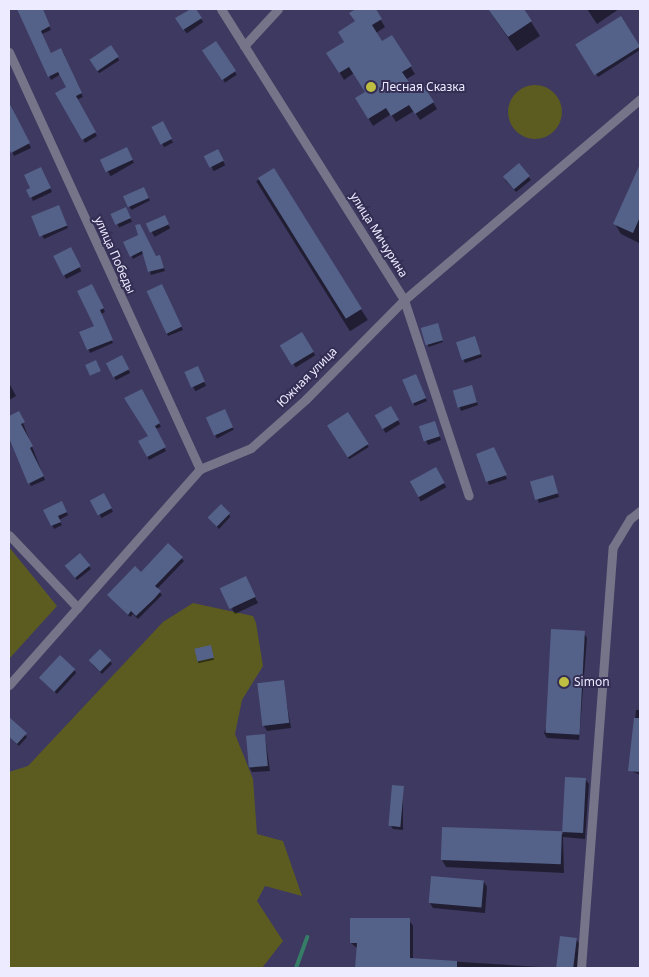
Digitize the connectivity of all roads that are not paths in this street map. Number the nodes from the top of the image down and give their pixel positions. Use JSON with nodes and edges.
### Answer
{"nodes":[{"id":1,"x":221,"y":9,"type":"edge"},
{"id":2,"x":278,"y":9,"type":"edge"},
{"id":3,"x":244,"y":46,"type":"junction"},
{"id":4,"x":9,"y":52,"type":"edge"},
{"id":5,"x":640,"y":99,"type":"edge"},
{"id":6,"x":404,"y":300,"type":"junction"},
{"id":7,"x":200,"y":469,"type":"junction"},
{"id":8,"x":469,"y":496,"type":"dead end"},
{"id":9,"x":640,"y":510,"type":"edge"},
{"id":10,"x":9,"y":535,"type":"edge"},
{"id":11,"x":78,"y":608,"type":"junction"},
{"id":12,"x":9,"y":685,"type":"edge"},
{"id":13,"x":581,"y":968,"type":"edge"}],
"edges":[{"from":1,"to":3,"type":"street","name":"улица Мичурина"},
{"from":2,"to":3,"type":"street"},
{"from":3,"to":6,"type":"street","name":"улица Мичурина"},
{"from":4,"to":7,"type":"street","name":"улица Победы"},
{"from":5,"to":6,"type":"street","name":"Южная улица"},
{"from":6,"to":7,"type":"street","name":"Южная улица"},
{"from":6,"to":8,"type":"street","name":"улица Мичурина"},
{"from":7,"to":11,"type":"street","name":"Южная улица"},
{"from":9,"to":13,"type":"street"},
{"from":10,"to":11,"type":"street"},
{"from":11,"to":12,"type":"street","name":"Южная улица"}]}
